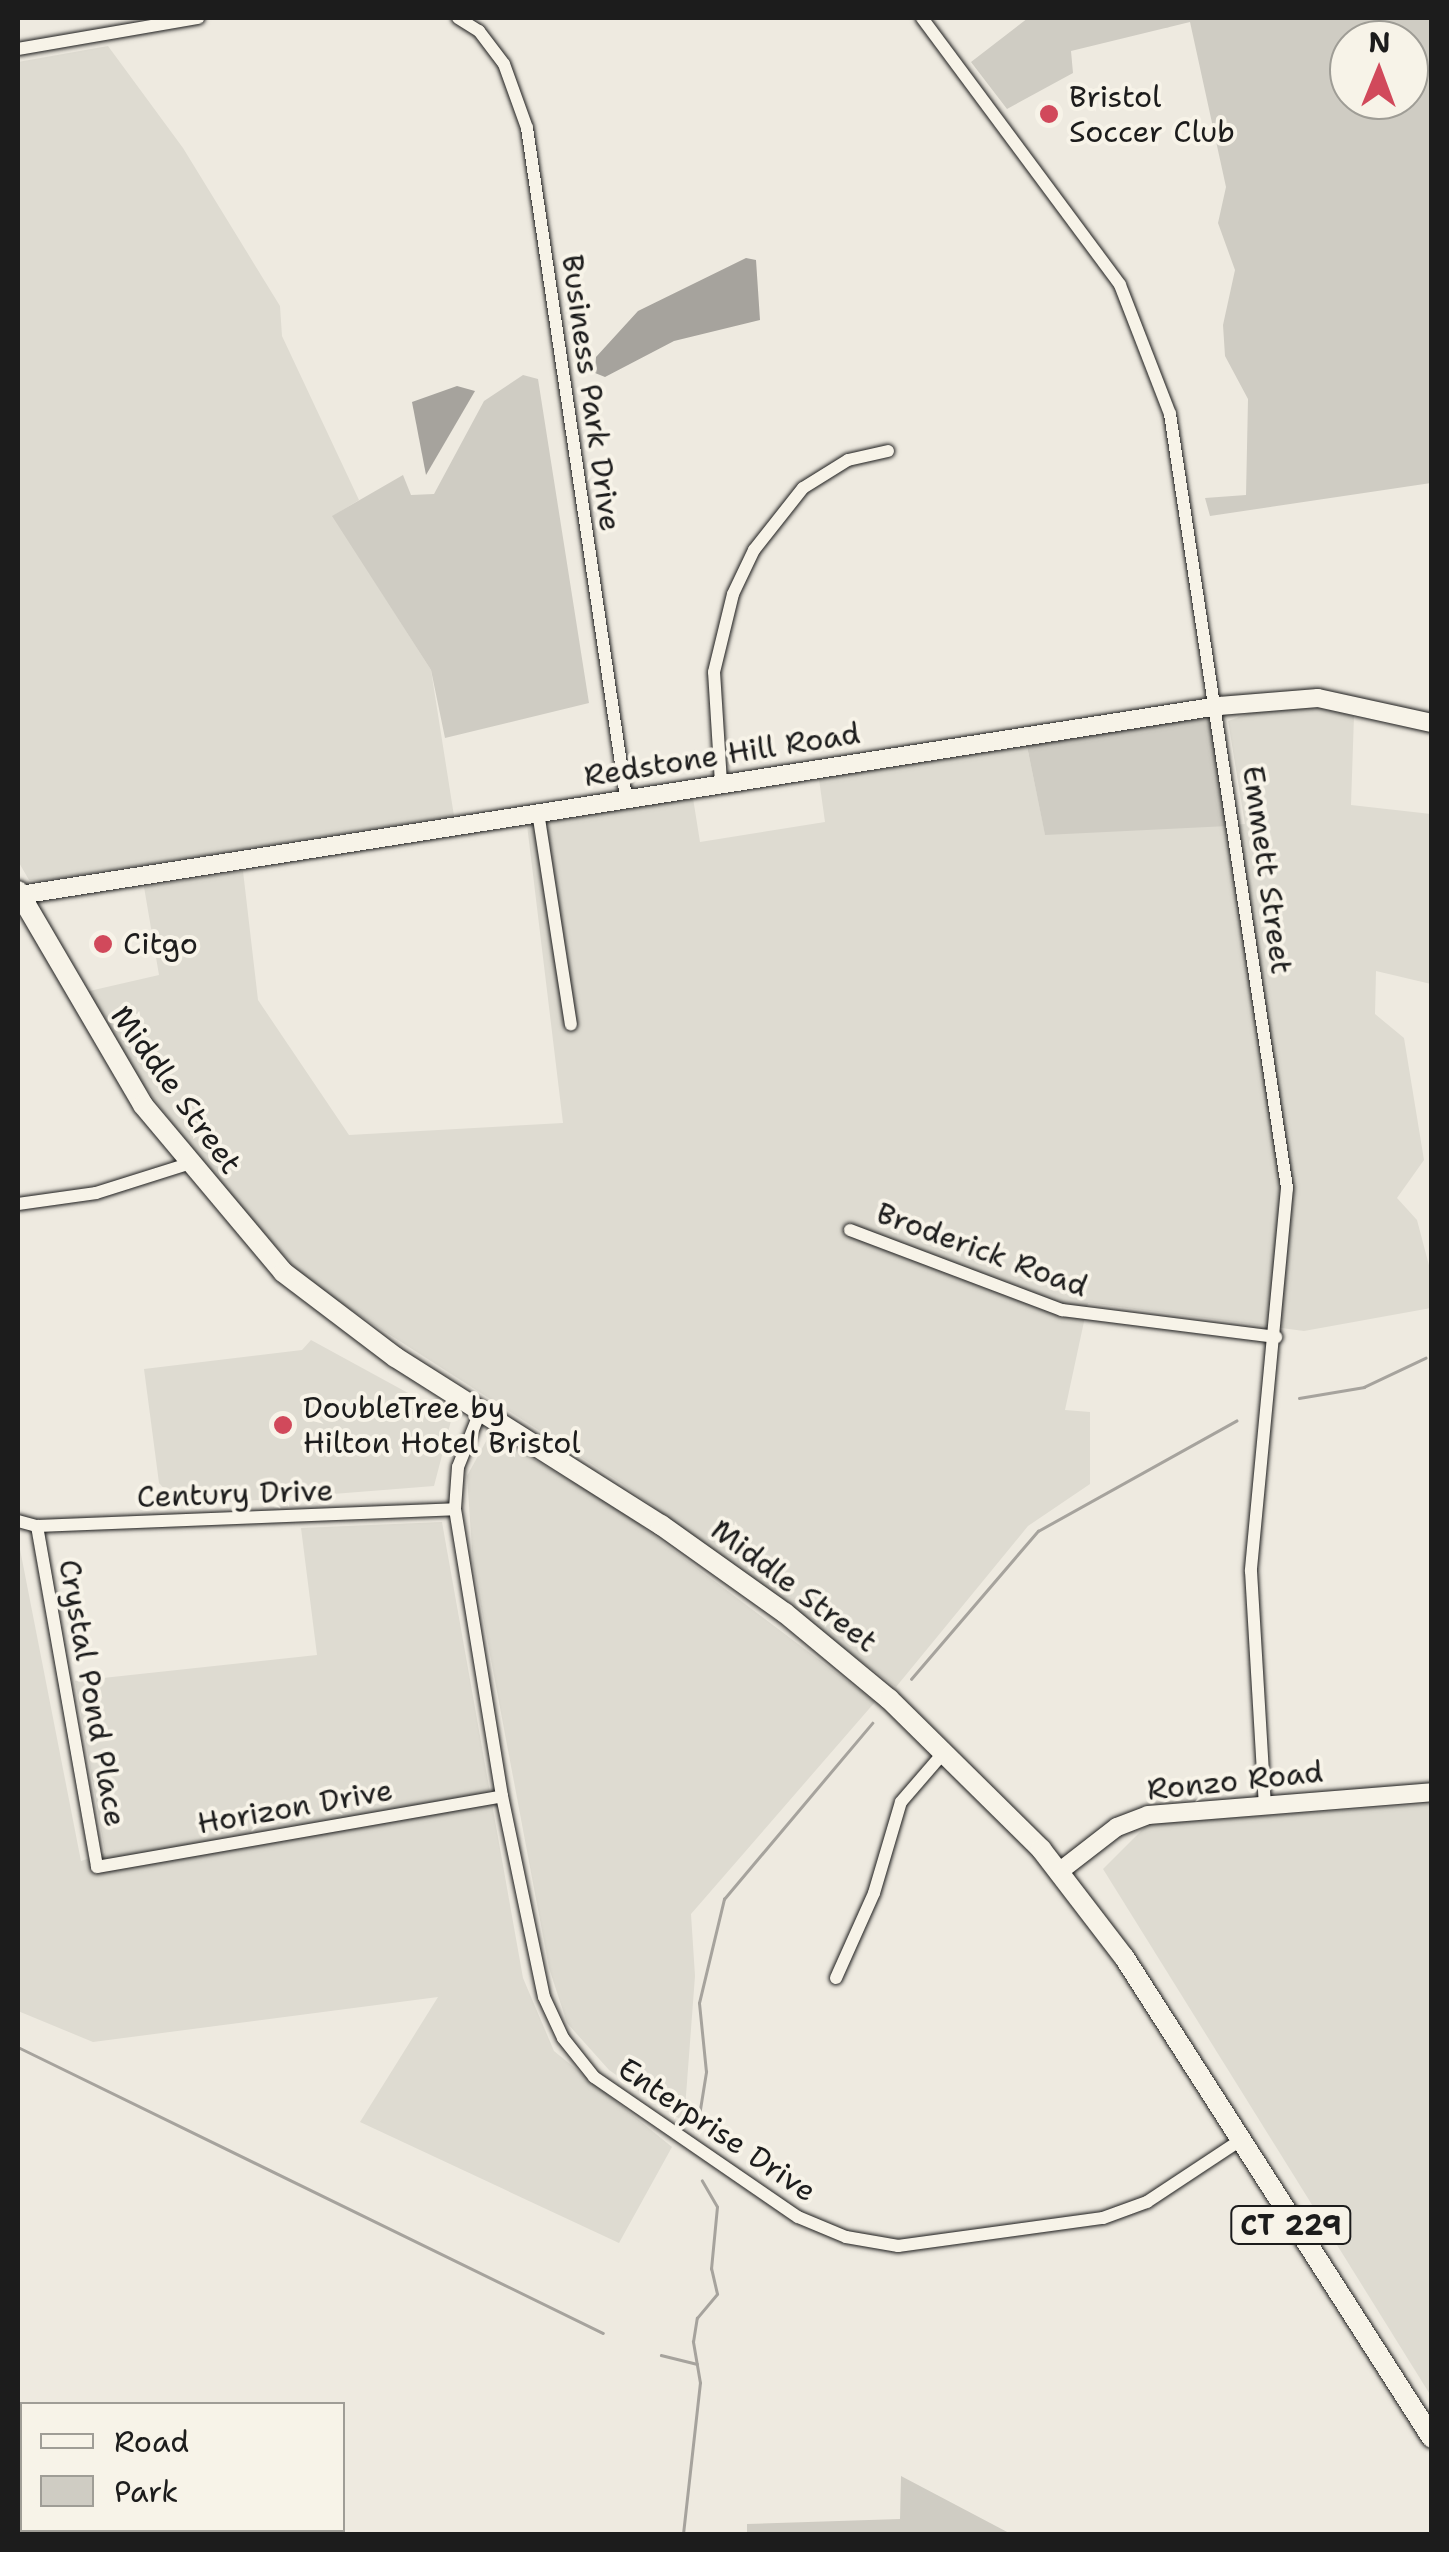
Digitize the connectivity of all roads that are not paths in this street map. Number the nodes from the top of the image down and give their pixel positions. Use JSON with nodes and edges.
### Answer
{"nodes":[{"id":1,"x":198,"y":18,"type":"edge"},
{"id":2,"x":458,"y":18,"type":"edge"},
{"id":3,"x":922,"y":18,"type":"edge"},
{"id":4,"x":18,"y":49,"type":"edge"},
{"id":5,"x":888,"y":451,"type":"dead end"},
{"id":6,"x":1219,"y":706,"type":"junction"},
{"id":7,"x":1432,"y":723,"type":"edge"},
{"id":8,"x":721,"y":784,"type":"junction"},
{"id":9,"x":626,"y":798,"type":"junction"},
{"id":10,"x":538,"y":812,"type":"junction"},
{"id":11,"x":19,"y":893,"type":"edge"},
{"id":12,"x":571,"y":1024,"type":"dead end"},
{"id":13,"x":188,"y":1164,"type":"junction"},
{"id":14,"x":18,"y":1204,"type":"edge"},
{"id":15,"x":850,"y":1230,"type":"dead end"},
{"id":16,"x":1276,"y":1337,"type":"junction"},
{"id":17,"x":480,"y":1412,"type":"junction"},
{"id":18,"x":455,"y":1509,"type":"junction"},
{"id":19,"x":18,"y":1521,"type":"edge"},
{"id":20,"x":38,"y":1526,"type":"junction"},
{"id":21,"x":945,"y":1751,"type":"junction"},
{"id":22,"x":1432,"y":1792,"type":"edge"},
{"id":23,"x":502,"y":1796,"type":"junction"},
{"id":24,"x":1264,"y":1804,"type":"junction"},
{"id":25,"x":96,"y":1868,"type":"joint"},
{"id":26,"x":1060,"y":1871,"type":"junction"},
{"id":27,"x":836,"y":1978,"type":"dead end"},
{"id":28,"x":1239,"y":2140,"type":"junction"},
{"id":29,"x":1432,"y":2438,"type":"edge"}],
"edges":[{"from":1,"to":4,"type":"street"},
{"from":2,"to":9,"type":"street","name":"Business Park Drive"},
{"from":3,"to":6,"type":"street","name":"Emmett Street"},
{"from":5,"to":8,"type":"street"},
{"from":6,"to":7,"type":"main road","name":"Redstone Hill Road"},
{"from":6,"to":8,"type":"main road","name":"Redstone Hill Road"},
{"from":6,"to":16,"type":"street","name":"Emmett Street"},
{"from":8,"to":9,"type":"main road","name":"Redstone Hill Road"},
{"from":9,"to":10,"type":"main road","name":"Redstone Hill Road"},
{"from":10,"to":11,"type":"main road","name":"Redstone Hill Road"},
{"from":10,"to":12,"type":"street"},
{"from":11,"to":13,"type":"main road","name":"Middle Street","number":"CT 229"},
{"from":13,"to":14,"type":"street"},
{"from":13,"to":17,"type":"main road","name":"Middle Street","number":"CT 229"},
{"from":15,"to":16,"type":"street","name":"Broderick Road"},
{"from":16,"to":24,"type":"street","name":"Emmett Street"},
{"from":17,"to":18,"type":"street","name":"Enterprise Drive"},
{"from":17,"to":21,"type":"main road","name":"Middle Street","number":"CT 229"},
{"from":18,"to":20,"type":"street","name":"Century Drive"},
{"from":18,"to":23,"type":"street","name":"Enterprise Drive"},
{"from":19,"to":20,"type":"street","name":"Century Drive"},
{"from":20,"to":25,"type":"street","name":"Crystal Pond Place"},
{"from":21,"to":26,"type":"main road","name":"Middle Street","number":"CT 229"},
{"from":21,"to":27,"type":"street"},
{"from":22,"to":24,"type":"main road","name":"Ronzo Road"},
{"from":23,"to":25,"type":"street","name":"Horizon Drive"},
{"from":23,"to":28,"type":"street","name":"Enterprise Drive"},
{"from":24,"to":26,"type":"main road","name":"Ronzo Road"},
{"from":26,"to":28,"type":"main road","name":"Middle Street","number":"CT 229"},
{"from":28,"to":29,"type":"main road","name":"Middle Street","number":"CT 229"}]}
